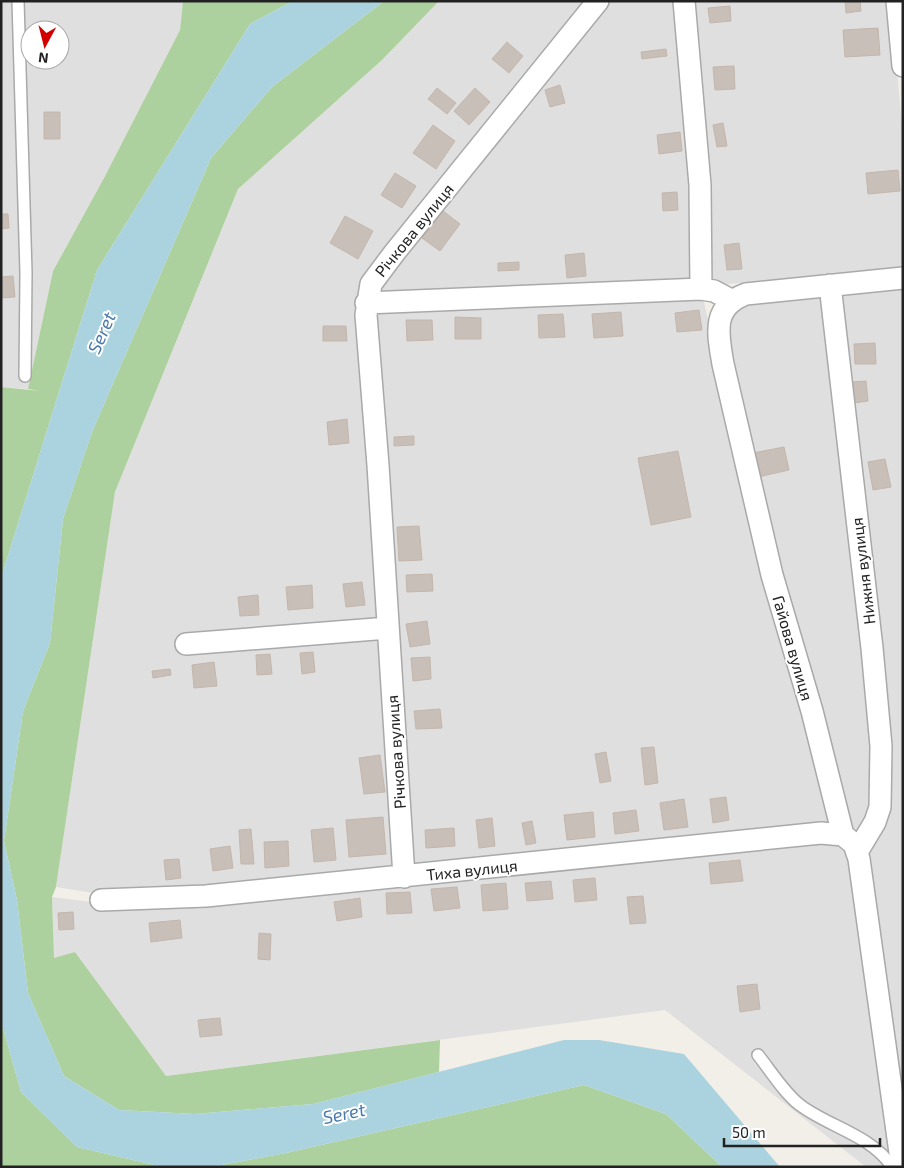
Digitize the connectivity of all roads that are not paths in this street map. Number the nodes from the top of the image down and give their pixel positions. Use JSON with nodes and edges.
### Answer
{"nodes":[{"id":1,"x":18,"y":1,"type":"edge"},
{"id":2,"x":598,"y":1,"type":"edge"},
{"id":3,"x":684,"y":1,"type":"edge"},
{"id":4,"x":897,"y":1,"type":"edge"},
{"id":5,"x":903,"y":66,"type":"edge"},
{"id":6,"x":903,"y":278,"type":"edge"},
{"id":7,"x":830,"y":285,"type":"junction"},
{"id":8,"x":701,"y":289,"type":"junction"},
{"id":9,"x":730,"y":300,"type":"junction"},
{"id":10,"x":366,"y":303,"type":"junction"},
{"id":11,"x":25,"y":376,"type":"dead end"},
{"id":12,"x":388,"y":628,"type":"junction"},
{"id":13,"x":186,"y":644,"type":"dead end"},
{"id":14,"x":843,"y":835,"type":"junction"},
{"id":15,"x":857,"y":852,"type":"junction"},
{"id":16,"x":404,"y":877,"type":"junction"},
{"id":17,"x":101,"y":900,"type":"dead end"},
{"id":18,"x":758,"y":1055,"type":"dead end"},
{"id":19,"x":892,"y":1167,"type":"edge"},
{"id":20,"x":902,"y":1167,"type":"edge"}],
"edges":[{"from":1,"to":11,"type":"lane"},
{"from":2,"to":10,"type":"street","name":"Річкова вулиця"},
{"from":3,"to":8,"type":"street"},
{"from":4,"to":5,"type":"street"},
{"from":6,"to":7,"type":"street"},
{"from":7,"to":9,"type":"street"},
{"from":7,"to":15,"type":"street","name":"Нижня вулиця"},
{"from":8,"to":9,"type":"street"},
{"from":8,"to":10,"type":"street"},
{"from":9,"to":14,"type":"street","name":"Гайова вулиця"},
{"from":10,"to":12,"type":"street","name":"Річкова вулиця"},
{"from":12,"to":13,"type":"street"},
{"from":12,"to":16,"type":"street","name":"Річкова вулиця"},
{"from":14,"to":15,"type":"street","name":"Гайова вулиця"},
{"from":14,"to":16,"type":"street","name":"Тиха вулиця"},
{"from":15,"to":20,"type":"street"},
{"from":16,"to":17,"type":"street","name":"Тиха вулиця"},
{"from":18,"to":19,"type":"lane"}]}
